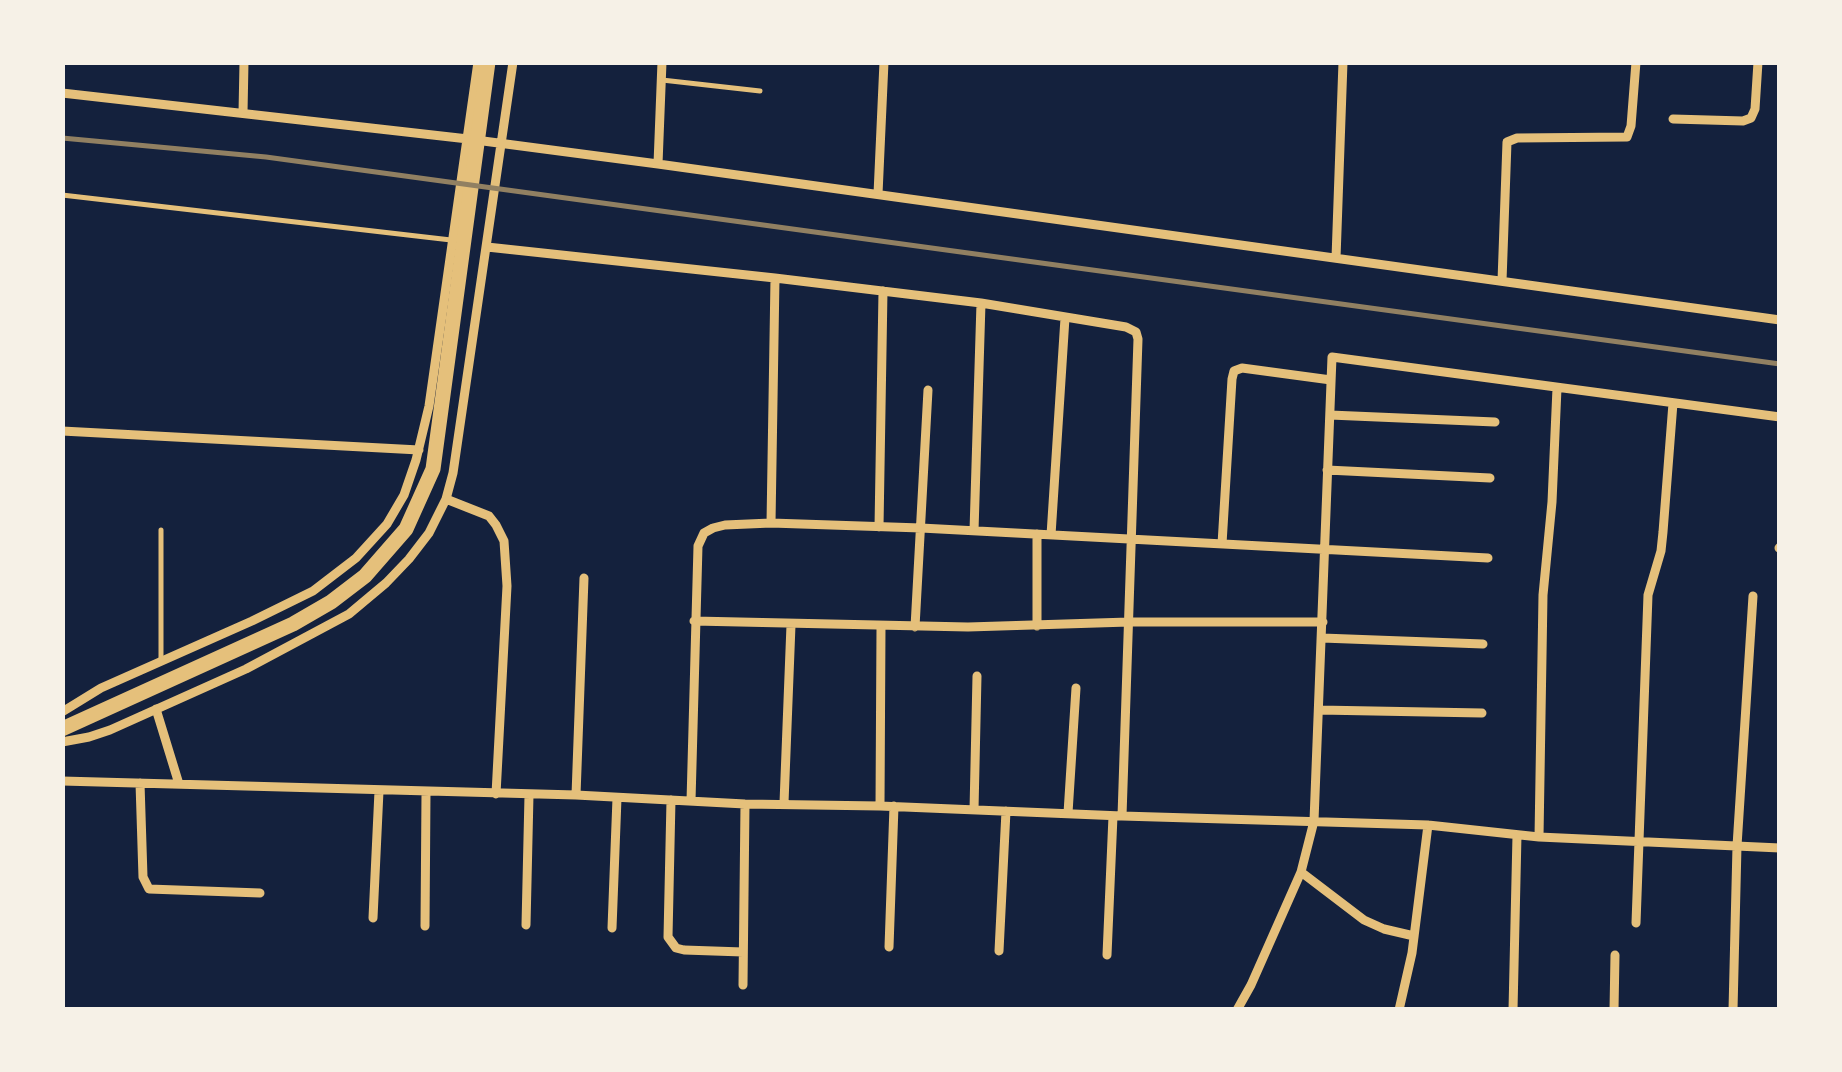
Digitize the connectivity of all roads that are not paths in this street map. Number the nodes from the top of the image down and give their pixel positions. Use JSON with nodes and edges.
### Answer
{"nodes":[{"id":1,"x":244,"y":62,"type":"edge"},
{"id":2,"x":478,"y":62,"type":"edge"},
{"id":3,"x":488,"y":62,"type":"edge"},
{"id":4,"x":513,"y":62,"type":"edge"},
{"id":5,"x":662,"y":62,"type":"edge"},
{"id":6,"x":884,"y":62,"type":"edge"},
{"id":7,"x":1343,"y":62,"type":"edge"},
{"id":8,"x":1636,"y":62,"type":"edge"},
{"id":9,"x":1758,"y":62,"type":"edge"},
{"id":10,"x":662,"y":80,"type":"junction"},
{"id":11,"x":760,"y":91,"type":"dead end"},
{"id":12,"x":62,"y":92,"type":"edge"},
{"id":13,"x":242,"y":113,"type":"junction"},
{"id":14,"x":1674,"y":119,"type":"dead end"},
{"id":15,"x":468,"y":139,"type":"junction"},
{"id":16,"x":502,"y":144,"type":"junction"},
{"id":17,"x":658,"y":164,"type":"junction"},
{"id":18,"x":62,"y":194,"type":"edge"},
{"id":19,"x":878,"y":194,"type":"junction"},
{"id":20,"x":454,"y":240,"type":"junction"},
{"id":21,"x":487,"y":246,"type":"junction"},
{"id":22,"x":1336,"y":258,"type":"junction"},
{"id":23,"x":775,"y":278,"type":"junction"},
{"id":24,"x":1502,"y":282,"type":"junction"},
{"id":25,"x":883,"y":292,"type":"junction"},
{"id":26,"x":981,"y":303,"type":"junction"},
{"id":27,"x":1065,"y":318,"type":"junction"},
{"id":28,"x":1780,"y":320,"type":"edge"},
{"id":29,"x":1331,"y":380,"type":"junction"},
{"id":30,"x":1557,"y":388,"type":"junction"},
{"id":31,"x":928,"y":390,"type":"dead end"},
{"id":32,"x":1673,"y":403,"type":"junction"},
{"id":33,"x":1330,"y":415,"type":"junction"},
{"id":34,"x":1780,"y":417,"type":"edge"},
{"id":35,"x":1495,"y":422,"type":"dead end"},
{"id":36,"x":62,"y":431,"type":"edge"},
{"id":37,"x":418,"y":450,"type":"junction"},
{"id":38,"x":1327,"y":470,"type":"junction"},
{"id":39,"x":1490,"y":478,"type":"dead end"},
{"id":40,"x":446,"y":499,"type":"junction"},
{"id":41,"x":771,"y":523,"type":"junction"},
{"id":42,"x":879,"y":526,"type":"junction"},
{"id":43,"x":921,"y":528,"type":"junction"},
{"id":44,"x":161,"y":530,"type":"dead end"},
{"id":45,"x":974,"y":530,"type":"junction"},
{"id":46,"x":1036,"y":534,"type":"junction"},
{"id":47,"x":1051,"y":535,"type":"junction"},
{"id":48,"x":1130,"y":539,"type":"junction"},
{"id":49,"x":1222,"y":544,"type":"junction"},
{"id":50,"x":1325,"y":549,"type":"junction"},
{"id":51,"x":1488,"y":558,"type":"dead end"},
{"id":52,"x":584,"y":578,"type":"dead end"},
{"id":53,"x":1753,"y":596,"type":"dead end"},
{"id":54,"x":694,"y":621,"type":"junction"},
{"id":55,"x":1129,"y":622,"type":"junction"},
{"id":56,"x":1322,"y":622,"type":"junction"},
{"id":57,"x":791,"y":625,"type":"junction"},
{"id":58,"x":1037,"y":626,"type":"junction"},
{"id":59,"x":881,"y":627,"type":"junction"},
{"id":60,"x":915,"y":627,"type":"junction"},
{"id":61,"x":1322,"y":638,"type":"junction"},
{"id":62,"x":1483,"y":644,"type":"dead end"},
{"id":63,"x":162,"y":661,"type":"junction"},
{"id":64,"x":977,"y":676,"type":"dead end"},
{"id":65,"x":1076,"y":688,"type":"dead end"},
{"id":66,"x":156,"y":709,"type":"junction"},
{"id":67,"x":1319,"y":710,"type":"junction"},
{"id":68,"x":62,"y":712,"type":"edge"},
{"id":69,"x":1482,"y":713,"type":"dead end"},
{"id":70,"x":62,"y":728,"type":"edge"},
{"id":71,"x":62,"y":742,"type":"edge"},
{"id":72,"x":62,"y":781,"type":"edge"},
{"id":73,"x":140,"y":783,"type":"junction"},
{"id":74,"x":180,"y":784,"type":"junction"},
{"id":75,"x":379,"y":791,"type":"junction"},
{"id":76,"x":426,"y":792,"type":"junction"},
{"id":77,"x":496,"y":794,"type":"junction"},
{"id":78,"x":528,"y":795,"type":"junction"},
{"id":79,"x":576,"y":796,"type":"junction"},
{"id":80,"x":618,"y":798,"type":"junction"},
{"id":81,"x":671,"y":800,"type":"junction"},
{"id":82,"x":691,"y":801,"type":"junction"},
{"id":83,"x":784,"y":803,"type":"junction"},
{"id":84,"x":745,"y":804,"type":"junction"},
{"id":85,"x":880,"y":806,"type":"junction"},
{"id":86,"x":894,"y":806,"type":"junction"},
{"id":87,"x":974,"y":810,"type":"junction"},
{"id":88,"x":1006,"y":811,"type":"junction"},
{"id":89,"x":1068,"y":813,"type":"junction"},
{"id":90,"x":1117,"y":816,"type":"junction"},
{"id":91,"x":1314,"y":821,"type":"junction"},
{"id":92,"x":1428,"y":825,"type":"junction"},
{"id":93,"x":1518,"y":834,"type":"junction"},
{"id":94,"x":1539,"y":836,"type":"junction"},
{"id":95,"x":1640,"y":842,"type":"junction"},
{"id":96,"x":1737,"y":846,"type":"junction"},
{"id":97,"x":1780,"y":848,"type":"edge"},
{"id":98,"x":1301,"y":872,"type":"junction"},
{"id":99,"x":260,"y":894,"type":"dead end"},
{"id":100,"x":373,"y":918,"type":"dead end"},
{"id":101,"x":1636,"y":923,"type":"dead end"},
{"id":102,"x":526,"y":925,"type":"dead end"},
{"id":103,"x":425,"y":926,"type":"dead end"},
{"id":104,"x":612,"y":928,"type":"dead end"},
{"id":105,"x":1414,"y":936,"type":"junction"},
{"id":106,"x":889,"y":947,"type":"dead end"},
{"id":107,"x":999,"y":951,"type":"dead end"},
{"id":108,"x":743,"y":952,"type":"junction"},
{"id":109,"x":1615,"y":955,"type":"dead end"},
{"id":110,"x":1107,"y":956,"type":"dead end"},
{"id":111,"x":743,"y":985,"type":"dead end"},
{"id":112,"x":1236,"y":1010,"type":"edge"},
{"id":113,"x":1399,"y":1010,"type":"edge"},
{"id":114,"x":1513,"y":1010,"type":"edge"},
{"id":115,"x":1614,"y":1010,"type":"edge"},
{"id":116,"x":1734,"y":1010,"type":"edge"}],
"edges":[{"from":1,"to":13,"type":"street"},
{"from":2,"to":15,"type":"street"},
{"from":3,"to":70,"type":"highway"},
{"from":4,"to":16,"type":"street"},
{"from":5,"to":10,"type":"street"},
{"from":6,"to":19,"type":"street"},
{"from":7,"to":22,"type":"street"},
{"from":8,"to":24,"type":"street"},
{"from":9,"to":14,"type":"street"},
{"from":10,"to":11,"type":"lane"},
{"from":10,"to":17,"type":"street"},
{"from":12,"to":13,"type":"street"},
{"from":13,"to":15,"type":"street"},
{"from":15,"to":16,"type":"street"},
{"from":15,"to":20,"type":"street"},
{"from":16,"to":17,"type":"street"},
{"from":16,"to":21,"type":"street"},
{"from":17,"to":19,"type":"street"},
{"from":18,"to":20,"type":"lane"},
{"from":19,"to":22,"type":"street"},
{"from":20,"to":37,"type":"street"},
{"from":21,"to":23,"type":"street"},
{"from":21,"to":40,"type":"street"},
{"from":22,"to":24,"type":"street"},
{"from":23,"to":25,"type":"street"},
{"from":23,"to":41,"type":"street"},
{"from":24,"to":28,"type":"street"},
{"from":25,"to":26,"type":"street"},
{"from":25,"to":42,"type":"street"},
{"from":26,"to":27,"type":"street"},
{"from":26,"to":45,"type":"street"},
{"from":27,"to":47,"type":"street"},
{"from":27,"to":48,"type":"street"},
{"from":29,"to":30,"type":"street"},
{"from":29,"to":33,"type":"street"},
{"from":29,"to":49,"type":"street"},
{"from":30,"to":32,"type":"street"},
{"from":30,"to":94,"type":"street"},
{"from":31,"to":43,"type":"street"},
{"from":32,"to":34,"type":"street"},
{"from":32,"to":95,"type":"street"},
{"from":33,"to":35,"type":"street"},
{"from":33,"to":38,"type":"street"},
{"from":36,"to":37,"type":"street"},
{"from":37,"to":63,"type":"street"},
{"from":38,"to":39,"type":"street"},
{"from":38,"to":50,"type":"street"},
{"from":40,"to":66,"type":"street"},
{"from":40,"to":77,"type":"street"},
{"from":41,"to":42,"type":"street"},
{"from":41,"to":54,"type":"street"},
{"from":42,"to":43,"type":"street"},
{"from":43,"to":45,"type":"street"},
{"from":43,"to":60,"type":"street"},
{"from":44,"to":63,"type":"lane"},
{"from":45,"to":46,"type":"street"},
{"from":46,"to":47,"type":"street"},
{"from":46,"to":58,"type":"street"},
{"from":47,"to":48,"type":"street"},
{"from":48,"to":49,"type":"street"},
{"from":48,"to":55,"type":"street"},
{"from":49,"to":50,"type":"street"},
{"from":50,"to":51,"type":"street"},
{"from":50,"to":56,"type":"street"},
{"from":52,"to":79,"type":"street"},
{"from":53,"to":96,"type":"street"},
{"from":54,"to":57,"type":"street"},
{"from":54,"to":82,"type":"street"},
{"from":55,"to":56,"type":"street"},
{"from":55,"to":58,"type":"street"},
{"from":55,"to":90,"type":"street"},
{"from":56,"to":61,"type":"street"},
{"from":57,"to":59,"type":"street"},
{"from":57,"to":83,"type":"street"},
{"from":58,"to":60,"type":"street"},
{"from":59,"to":60,"type":"street"},
{"from":59,"to":85,"type":"street"},
{"from":61,"to":62,"type":"street"},
{"from":61,"to":67,"type":"street"},
{"from":63,"to":68,"type":"street"},
{"from":64,"to":87,"type":"street"},
{"from":65,"to":89,"type":"street"},
{"from":66,"to":71,"type":"street"},
{"from":66,"to":74,"type":"street"},
{"from":67,"to":69,"type":"street"},
{"from":67,"to":91,"type":"street"},
{"from":72,"to":73,"type":"street"},
{"from":73,"to":74,"type":"street"},
{"from":73,"to":99,"type":"street"},
{"from":74,"to":75,"type":"street"},
{"from":75,"to":76,"type":"street"},
{"from":75,"to":100,"type":"street"},
{"from":76,"to":77,"type":"street"},
{"from":76,"to":103,"type":"street"},
{"from":77,"to":78,"type":"street"},
{"from":78,"to":79,"type":"street"},
{"from":78,"to":102,"type":"street"},
{"from":79,"to":80,"type":"street"},
{"from":80,"to":81,"type":"street"},
{"from":80,"to":104,"type":"street"},
{"from":81,"to":82,"type":"street"},
{"from":81,"to":108,"type":"street"},
{"from":82,"to":84,"type":"street"},
{"from":83,"to":84,"type":"street"},
{"from":83,"to":85,"type":"street"},
{"from":84,"to":108,"type":"street"},
{"from":85,"to":86,"type":"street"},
{"from":86,"to":87,"type":"street"},
{"from":86,"to":106,"type":"street"},
{"from":87,"to":88,"type":"street"},
{"from":88,"to":89,"type":"street"},
{"from":88,"to":107,"type":"street"},
{"from":89,"to":90,"type":"street"},
{"from":90,"to":91,"type":"street"},
{"from":90,"to":110,"type":"street"},
{"from":91,"to":92,"type":"street"},
{"from":91,"to":98,"type":"street"},
{"from":92,"to":93,"type":"street"},
{"from":92,"to":105,"type":"street"},
{"from":93,"to":94,"type":"street"},
{"from":93,"to":114,"type":"street"},
{"from":94,"to":95,"type":"street"},
{"from":95,"to":96,"type":"street"},
{"from":95,"to":101,"type":"street"},
{"from":96,"to":97,"type":"street"},
{"from":96,"to":116,"type":"street"},
{"from":98,"to":105,"type":"street"},
{"from":98,"to":112,"type":"street"},
{"from":105,"to":113,"type":"street"},
{"from":108,"to":111,"type":"street"},
{"from":109,"to":115,"type":"street"}]}
